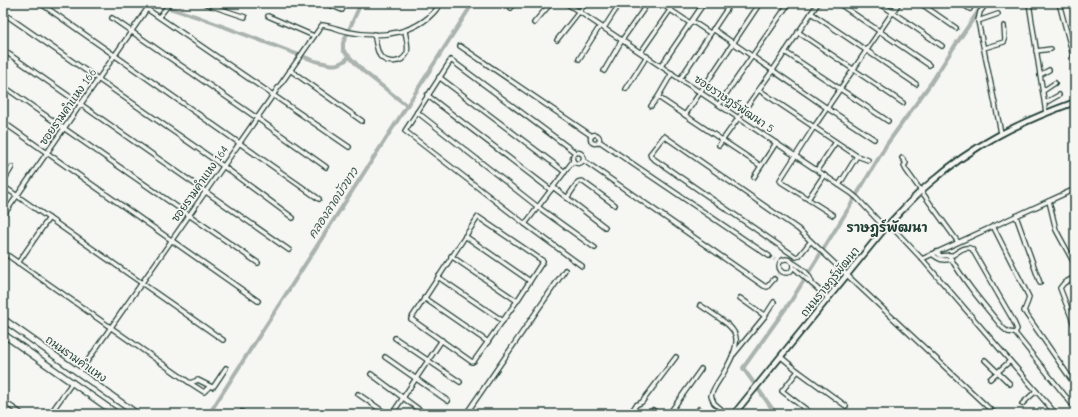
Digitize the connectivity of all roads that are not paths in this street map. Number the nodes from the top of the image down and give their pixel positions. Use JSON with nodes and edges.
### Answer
{"nodes":[{"id":1,"x":40,"y":3,"type":"edge"},
{"id":2,"x":203,"y":3,"type":"edge"},
{"id":3,"x":325,"y":3,"type":"edge"},
{"id":4,"x":345,"y":3,"type":"edge"},
{"id":5,"x":441,"y":3,"type":"edge"},
{"id":6,"x":514,"y":3,"type":"edge"},
{"id":7,"x":550,"y":3,"type":"edge"},
{"id":8,"x":566,"y":3,"type":"edge"},
{"id":9,"x":586,"y":3,"type":"edge"},
{"id":10,"x":620,"y":3,"type":"edge"},
{"id":11,"x":648,"y":3,"type":"edge"},
{"id":12,"x":660,"y":3,"type":"edge"},
{"id":13,"x":675,"y":3,"type":"edge"},
{"id":14,"x":704,"y":3,"type":"edge"},
{"id":15,"x":731,"y":3,"type":"edge"},
{"id":16,"x":760,"y":3,"type":"edge"},
{"id":17,"x":789,"y":3,"type":"edge"},
{"id":18,"x":818,"y":3,"type":"edge"},
{"id":19,"x":838,"y":3,"type":"edge"},
{"id":20,"x":879,"y":3,"type":"edge"},
{"id":21,"x":899,"y":3,"type":"edge"},
{"id":22,"x":920,"y":3,"type":"edge"},
{"id":23,"x":961,"y":3,"type":"edge"},
{"id":24,"x":987,"y":3,"type":"edge"},
{"id":25,"x":1029,"y":3,"type":"edge"},
{"id":26,"x":1059,"y":3,"type":"edge"},
{"id":27,"x":170,"y":4,"type":"edge"},
{"id":28,"x":148,"y":6,"type":"edge"},
{"id":29,"x":511,"y":8,"type":"dead end"},
{"id":30,"x":970,"y":9,"type":"dead end"},
{"id":31,"x":670,"y":10,"type":"junction"},
{"id":32,"x":579,"y":12,"type":"junction"},
{"id":33,"x":893,"y":12,"type":"junction"},
{"id":34,"x":3,"y":13,"type":"edge"},
{"id":35,"x":811,"y":13,"type":"junction"},
{"id":36,"x":998,"y":14,"type":"dead end"},
{"id":37,"x":268,"y":16,"type":"dead end"},
{"id":38,"x":159,"y":17,"type":"junction"},
{"id":39,"x":245,"y":17,"type":"dead end"},
{"id":40,"x":112,"y":18,"type":"dead end"},
{"id":41,"x":978,"y":21,"type":"junction"},
{"id":42,"x":691,"y":22,"type":"junction"},
{"id":43,"x":534,"y":23,"type":"dead end"},
{"id":44,"x":1004,"y":26,"type":"dead end"},
{"id":45,"x":602,"y":27,"type":"junction"},
{"id":46,"x":956,"y":28,"type":"dead end"},
{"id":47,"x":713,"y":29,"type":"junction"},
{"id":48,"x":405,"y":31,"type":"junction"},
{"id":49,"x":131,"y":32,"type":"junction"},
{"id":50,"x":798,"y":32,"type":"junction"},
{"id":51,"x":880,"y":32,"type":"junction"},
{"id":52,"x":710,"y":33,"type":"junction"},
{"id":53,"x":374,"y":34,"type":"junction"},
{"id":54,"x":314,"y":36,"type":"junction"},
{"id":55,"x":558,"y":40,"type":"dead end"},
{"id":56,"x":622,"y":40,"type":"junction"},
{"id":57,"x":733,"y":42,"type":"junction"},
{"id":58,"x":460,"y":46,"type":"dead end"},
{"id":59,"x":942,"y":46,"type":"dead end"},
{"id":60,"x":984,"y":48,"type":"junction"},
{"id":61,"x":1051,"y":49,"type":"dead end"},
{"id":62,"x":3,"y":50,"type":"edge"},
{"id":63,"x":867,"y":51,"type":"junction"},
{"id":64,"x":1036,"y":51,"type":"junction"},
{"id":65,"x":641,"y":52,"type":"junction"},
{"id":66,"x":785,"y":52,"type":"junction"},
{"id":67,"x":114,"y":56,"type":"junction"},
{"id":68,"x":647,"y":56,"type":"junction"},
{"id":69,"x":752,"y":56,"type":"junction"},
{"id":70,"x":578,"y":59,"type":"dead end"},
{"id":71,"x":1075,"y":63,"type":"edge"},
{"id":72,"x":929,"y":65,"type":"dead end"},
{"id":73,"x":661,"y":66,"type":"junction"},
{"id":74,"x":290,"y":70,"type":"junction"},
{"id":75,"x":773,"y":70,"type":"junction"},
{"id":76,"x":853,"y":70,"type":"junction"},
{"id":77,"x":1050,"y":70,"type":"dead end"},
{"id":78,"x":604,"y":71,"type":"dead end"},
{"id":79,"x":672,"y":74,"type":"junction"},
{"id":80,"x":1040,"y":75,"type":"junction"},
{"id":81,"x":439,"y":77,"type":"junction"},
{"id":82,"x":680,"y":79,"type":"junction"},
{"id":83,"x":98,"y":80,"type":"junction"},
{"id":84,"x":1075,"y":80,"type":"edge"},
{"id":85,"x":916,"y":84,"type":"dead end"},
{"id":86,"x":1055,"y":84,"type":"dead end"},
{"id":87,"x":3,"y":86,"type":"edge"},
{"id":88,"x":1075,"y":86,"type":"edge"},
{"id":89,"x":626,"y":89,"type":"dead end"},
{"id":90,"x":840,"y":89,"type":"junction"},
{"id":91,"x":759,"y":90,"type":"junction"},
{"id":92,"x":1043,"y":91,"type":"junction"},
{"id":93,"x":700,"y":92,"type":"junction"},
{"id":94,"x":274,"y":94,"type":"junction"},
{"id":95,"x":1059,"y":95,"type":"dead end"},
{"id":96,"x":427,"y":96,"type":"junction"},
{"id":97,"x":658,"y":97,"type":"junction"},
{"id":98,"x":1075,"y":102,"type":"edge"},
{"id":99,"x":903,"y":103,"type":"dead end"},
{"id":100,"x":1045,"y":103,"type":"junction"},
{"id":101,"x":80,"y":104,"type":"junction"},
{"id":102,"x":719,"y":104,"type":"junction"},
{"id":103,"x":650,"y":106,"type":"dead end"},
{"id":104,"x":827,"y":108,"type":"junction"},
{"id":105,"x":417,"y":112,"type":"junction"},
{"id":106,"x":1046,"y":113,"type":"junction"},
{"id":107,"x":685,"y":115,"type":"junction"},
{"id":108,"x":738,"y":117,"type":"junction"},
{"id":109,"x":257,"y":118,"type":"junction"},
{"id":110,"x":362,"y":121,"type":"dead end"},
{"id":111,"x":888,"y":121,"type":"dead end"},
{"id":112,"x":3,"y":122,"type":"edge"},
{"id":113,"x":814,"y":127,"type":"junction"},
{"id":114,"x":64,"y":128,"type":"junction"},
{"id":115,"x":1001,"y":133,"type":"junction"},
{"id":116,"x":874,"y":139,"type":"dead end"},
{"id":117,"x":722,"y":141,"type":"junction"},
{"id":118,"x":836,"y":142,"type":"junction"},
{"id":119,"x":239,"y":143,"type":"junction"},
{"id":120,"x":776,"y":143,"type":"junction"},
{"id":121,"x":719,"y":145,"type":"dead end"},
{"id":122,"x":349,"y":147,"type":"dead end"},
{"id":123,"x":47,"y":153,"type":"junction"},
{"id":124,"x":576,"y":153,"type":"junction"},
{"id":125,"x":796,"y":155,"type":"junction"},
{"id":126,"x":857,"y":156,"type":"junction"},
{"id":127,"x":902,"y":158,"type":"dead end"},
{"id":128,"x":583,"y":160,"type":"junction"},
{"id":129,"x":868,"y":160,"type":"dead end"},
{"id":130,"x":573,"y":162,"type":"junction"},
{"id":131,"x":223,"y":166,"type":"junction"},
{"id":132,"x":761,"y":166,"type":"junction"},
{"id":133,"x":12,"y":167,"type":"dead end"},
{"id":134,"x":326,"y":167,"type":"dead end"},
{"id":135,"x":817,"y":170,"type":"junction"},
{"id":136,"x":565,"y":172,"type":"junction"},
{"id":137,"x":824,"y":175,"type":"junction"},
{"id":138,"x":754,"y":177,"type":"dead end"},
{"id":139,"x":3,"y":182,"type":"edge"},
{"id":140,"x":839,"y":185,"type":"junction"},
{"id":141,"x":3,"y":186,"type":"edge"},
{"id":142,"x":552,"y":189,"type":"junction"},
{"id":143,"x":1075,"y":189,"type":"edge"},
{"id":144,"x":206,"y":191,"type":"junction"},
{"id":145,"x":921,"y":191,"type":"junction"},
{"id":146,"x":17,"y":196,"type":"junction"},
{"id":147,"x":567,"y":198,"type":"junction"},
{"id":148,"x":319,"y":199,"type":"dead end"},
{"id":149,"x":808,"y":199,"type":"junction"},
{"id":150,"x":1049,"y":201,"type":"junction"},
{"id":151,"x":615,"y":205,"type":"dead end"},
{"id":152,"x":538,"y":206,"type":"junction"},
{"id":153,"x":3,"y":216,"type":"edge"},
{"id":154,"x":189,"y":216,"type":"junction"},
{"id":155,"x":834,"y":216,"type":"dead end"},
{"id":156,"x":1016,"y":216,"type":"junction"},
{"id":157,"x":49,"y":218,"type":"junction"},
{"id":158,"x":293,"y":218,"type":"dead end"},
{"id":159,"x":525,"y":224,"type":"junction"},
{"id":160,"x":887,"y":226,"type":"junction"},
{"id":161,"x":993,"y":226,"type":"junction"},
{"id":162,"x":605,"y":227,"type":"dead end"},
{"id":163,"x":465,"y":236,"type":"junction"},
{"id":164,"x":171,"y":240,"type":"junction"},
{"id":165,"x":811,"y":241,"type":"junction"},
{"id":166,"x":958,"y":242,"type":"junction"},
{"id":167,"x":595,"y":248,"type":"dead end"},
{"id":168,"x":289,"y":250,"type":"dead end"},
{"id":169,"x":3,"y":252,"type":"edge"},
{"id":170,"x":934,"y":253,"type":"junction"},
{"id":171,"x":451,"y":256,"type":"junction"},
{"id":172,"x":769,"y":256,"type":"tunnel mouth"},
{"id":173,"x":951,"y":256,"type":"junction"},
{"id":174,"x":922,"y":259,"type":"junction"},
{"id":175,"x":775,"y":260,"type":"tunnel mouth"},
{"id":176,"x":792,"y":262,"type":"junction"},
{"id":177,"x":18,"y":263,"type":"junction"},
{"id":178,"x":780,"y":263,"type":"junction"},
{"id":179,"x":258,"y":264,"type":"dead end"},
{"id":180,"x":1075,"y":265,"type":"edge"},
{"id":181,"x":582,"y":266,"type":"dead end"},
{"id":182,"x":793,"y":267,"type":"junction"},
{"id":183,"x":565,"y":270,"type":"dead end"},
{"id":184,"x":847,"y":275,"type":"junction"},
{"id":185,"x":438,"y":277,"type":"junction"},
{"id":186,"x":1075,"y":277,"type":"edge"},
{"id":187,"x":774,"y":279,"type":"tunnel mouth"},
{"id":188,"x":530,"y":281,"type":"junction"},
{"id":189,"x":142,"y":283,"type":"junction"},
{"id":190,"x":810,"y":283,"type":"junction"},
{"id":191,"x":1040,"y":283,"type":"dead end"},
{"id":192,"x":424,"y":298,"type":"junction"},
{"id":193,"x":740,"y":298,"type":"dead end"},
{"id":194,"x":828,"y":298,"type":"junction"},
{"id":195,"x":258,"y":301,"type":"dead end"},
{"id":196,"x":517,"y":301,"type":"junction"},
{"id":197,"x":774,"y":302,"type":"dead end"},
{"id":198,"x":700,"y":305,"type":"dead end"},
{"id":199,"x":765,"y":316,"type":"junction"},
{"id":200,"x":3,"y":319,"type":"edge"},
{"id":201,"x":503,"y":321,"type":"junction"},
{"id":202,"x":1075,"y":327,"type":"edge"},
{"id":203,"x":111,"y":328,"type":"junction"},
{"id":204,"x":1015,"y":333,"type":"junction"},
{"id":205,"x":3,"y":334,"type":"edge"},
{"id":206,"x":396,"y":338,"type":"dead end"},
{"id":207,"x":223,"y":340,"type":"dead end"},
{"id":208,"x":442,"y":340,"type":"junction"},
{"id":209,"x":488,"y":342,"type":"junction"},
{"id":210,"x":734,"y":355,"type":"junction"},
{"id":211,"x":384,"y":357,"type":"dead end"},
{"id":212,"x":676,"y":357,"type":"dead end"},
{"id":213,"x":781,"y":357,"type":"junction"},
{"id":214,"x":428,"y":360,"type":"junction"},
{"id":215,"x":985,"y":360,"type":"dead end"},
{"id":216,"x":1010,"y":361,"type":"junction"},
{"id":217,"x":226,"y":368,"type":"dead end"},
{"id":218,"x":701,"y":369,"type":"dead end"},
{"id":219,"x":798,"y":371,"type":"junction"},
{"id":220,"x":998,"y":372,"type":"junction"},
{"id":221,"x":79,"y":373,"type":"junction"},
{"id":222,"x":371,"y":374,"type":"dead end"},
{"id":223,"x":416,"y":379,"type":"junction"},
{"id":224,"x":990,"y":379,"type":"dead end"},
{"id":225,"x":460,"y":382,"type":"dead end"},
{"id":226,"x":72,"y":383,"type":"junction"},
{"id":227,"x":190,"y":383,"type":"junction"},
{"id":228,"x":1010,"y":384,"type":"dead end"},
{"id":229,"x":1075,"y":385,"type":"edge"},
{"id":230,"x":209,"y":387,"type":"junction"},
{"id":231,"x":1036,"y":391,"type":"junction"},
{"id":232,"x":358,"y":394,"type":"dead end"},
{"id":233,"x":403,"y":398,"type":"junction"},
{"id":234,"x":3,"y":401,"type":"edge"},
{"id":235,"x":448,"y":401,"type":"dead end"},
{"id":236,"x":1022,"y":404,"type":"dead end"},
{"id":237,"x":846,"y":406,"type":"dead end"},
{"id":238,"x":1075,"y":408,"type":"edge"},
{"id":239,"x":699,"y":409,"type":"dead end"},
{"id":240,"x":653,"y":410,"type":"dead end"},
{"id":241,"x":809,"y":413,"type":"edge"},
{"id":242,"x":22,"y":414,"type":"edge"},
{"id":243,"x":50,"y":414,"type":"edge"},
{"id":244,"x":117,"y":414,"type":"edge"},
{"id":245,"x":137,"y":414,"type":"edge"},
{"id":246,"x":387,"y":414,"type":"edge"},
{"id":247,"x":392,"y":414,"type":"edge"},
{"id":248,"x":424,"y":414,"type":"edge"},
{"id":249,"x":466,"y":414,"type":"edge"},
{"id":250,"x":630,"y":414,"type":"edge"},
{"id":251,"x":658,"y":414,"type":"edge"},
{"id":252,"x":669,"y":414,"type":"edge"},
{"id":253,"x":705,"y":414,"type":"edge"},
{"id":254,"x":727,"y":414,"type":"edge"},
{"id":255,"x":734,"y":414,"type":"edge"},
{"id":256,"x":995,"y":414,"type":"edge"},
{"id":257,"x":1056,"y":414,"type":"edge"}],
"edges":[{"from":1,"to":67,"type":"street"},
{"from":2,"to":39,"type":"street"},
{"from":3,"to":4,"type":"street"},
{"from":5,"to":48,"type":"street"},
{"from":6,"to":29,"type":"street"},
{"from":7,"to":43,"type":"street"},
{"from":8,"to":32,"type":"street","name":"ซอยราษฎร์พัฒนา 5"},
{"from":9,"to":32,"type":"street"},
{"from":10,"to":45,"type":"street"},
{"from":11,"to":56,"type":"street"},
{"from":12,"to":31,"type":"street"},
{"from":13,"to":31,"type":"street"},
{"from":14,"to":42,"type":"street"},
{"from":15,"to":47,"type":"street"},
{"from":16,"to":57,"type":"street"},
{"from":17,"to":69,"type":"street"},
{"from":18,"to":35,"type":"street"},
{"from":19,"to":51,"type":"street"},
{"from":20,"to":33,"type":"street"},
{"from":21,"to":33,"type":"street"},
{"from":22,"to":46,"type":"street"},
{"from":23,"to":30,"type":"street"},
{"from":24,"to":41,"type":"street"},
{"from":25,"to":64,"type":"street"},
{"from":26,"to":71,"type":"street"},
{"from":27,"to":38,"type":"street"},
{"from":28,"to":38,"type":"street"},
{"from":28,"to":49,"type":"street","name":"ซอยรามคำแหง 166"},
{"from":31,"to":42,"type":"street"},
{"from":31,"to":65,"type":"street"},
{"from":32,"to":45,"type":"street","name":"ซอยราษฎร์พัฒนา 5"},
{"from":32,"to":55,"type":"street"},
{"from":33,"to":51,"type":"street"},
{"from":33,"to":59,"type":"street"},
{"from":34,"to":83,"type":"street"},
{"from":35,"to":50,"type":"street"},
{"from":35,"to":63,"type":"street"},
{"from":36,"to":41,"type":"street"},
{"from":37,"to":54,"type":"street"},
{"from":38,"to":94,"type":"street"},
{"from":40,"to":49,"type":"street"},
{"from":41,"to":60,"type":"street"},
{"from":42,"to":52,"type":"street"},
{"from":42,"to":73,"type":"street"},
{"from":44,"to":60,"type":"street"},
{"from":45,"to":56,"type":"street","name":"ซอยราษฎร์พัฒนา 5"},
{"from":45,"to":70,"type":"street"},
{"from":47,"to":52,"type":"street"},
{"from":47,"to":57,"type":"street"},
{"from":48,"to":53,"type":"street"},
{"from":48,"to":53,"type":"street"},
{"from":49,"to":67,"type":"street","name":"ซอยรามคำแหง 166"},
{"from":49,"to":109,"type":"street"},
{"from":50,"to":66,"type":"street"},
{"from":50,"to":76,"type":"street"},
{"from":51,"to":63,"type":"street"},
{"from":51,"to":72,"type":"street"},
{"from":52,"to":82,"type":"street"},
{"from":53,"to":54,"type":"street","name":"ซอยรามคำแหง 164"},
{"from":54,"to":74,"type":"street","name":"ซอยรามคำแหง 164"},
{"from":56,"to":65,"type":"street","name":"ซอยราษฎร์พัฒนา 5"},
{"from":56,"to":78,"type":"street"},
{"from":57,"to":69,"type":"street"},
{"from":57,"to":93,"type":"street"},
{"from":58,"to":172,"type":"street"},
{"from":60,"to":115,"type":"street"},
{"from":61,"to":64,"type":"street"},
{"from":62,"to":101,"type":"street"},
{"from":63,"to":76,"type":"street"},
{"from":63,"to":85,"type":"street"},
{"from":64,"to":80,"type":"street"},
{"from":65,"to":68,"type":"street","name":"ซอยราษฎร์พัฒนา 5"},
{"from":66,"to":75,"type":"street"},
{"from":66,"to":90,"type":"street"},
{"from":67,"to":83,"type":"street","name":"ซอยรามคำแหง 166"},
{"from":67,"to":119,"type":"street"},
{"from":68,"to":73,"type":"street","name":"ซอยราษฎร์พัฒนา 5"},
{"from":68,"to":89,"type":"street"},
{"from":69,"to":75,"type":"street"},
{"from":69,"to":102,"type":"street"},
{"from":73,"to":79,"type":"street","name":"ซอยราษฎร์พัฒนา 5"},
{"from":74,"to":94,"type":"street","name":"ซอยรามคำแหง 164"},
{"from":74,"to":110,"type":"street"},
{"from":75,"to":91,"type":"street"},
{"from":75,"to":104,"type":"street"},
{"from":76,"to":90,"type":"street"},
{"from":76,"to":99,"type":"street"},
{"from":77,"to":80,"type":"street"},
{"from":79,"to":82,"type":"street","name":"ซอยราษฎร์พัฒนา 5"},
{"from":79,"to":97,"type":"street"},
{"from":80,"to":92,"type":"street"},
{"from":81,"to":96,"type":"street"},
{"from":81,"to":124,"type":"street"},
{"from":81,"to":136,"type":"street"},
{"from":82,"to":93,"type":"street","name":"ซอยราษฎร์พัฒนา 5"},
{"from":83,"to":101,"type":"street","name":"ซอยรามคำแหง 166"},
{"from":83,"to":131,"type":"street"},
{"from":84,"to":88,"type":"street"},
{"from":86,"to":92,"type":"street"},
{"from":87,"to":114,"type":"street"},
{"from":90,"to":104,"type":"street"},
{"from":90,"to":111,"type":"street"},
{"from":91,"to":108,"type":"street"},
{"from":91,"to":113,"type":"street"},
{"from":92,"to":100,"type":"street"},
{"from":93,"to":102,"type":"street","name":"ซอยราษฎร์พัฒนา 5"},
{"from":93,"to":107,"type":"street"},
{"from":94,"to":109,"type":"street","name":"ซอยรามคำแหง 164"},
{"from":94,"to":122,"type":"street"},
{"from":95,"to":100,"type":"street"},
{"from":96,"to":105,"type":"street"},
{"from":96,"to":142,"type":"street"},
{"from":97,"to":103,"type":"street"},
{"from":97,"to":107,"type":"street"},
{"from":98,"to":106,"type":"street","name":"ถนนราษฏร์พัฒนา"},
{"from":100,"to":106,"type":"street"},
{"from":101,"to":114,"type":"street","name":"ซอยรามคำแหง 166"},
{"from":101,"to":144,"type":"street"},
{"from":102,"to":108,"type":"street","name":"ซอยราษฎร์พัฒนา 5"},
{"from":104,"to":113,"type":"street"},
{"from":104,"to":116,"type":"street"},
{"from":105,"to":152,"type":"street"},
{"from":105,"to":159,"type":"street"},
{"from":106,"to":115,"type":"street","name":"ถนนราษฏร์พัฒนา"},
{"from":107,"to":117,"type":"street"},
{"from":108,"to":117,"type":"street"},
{"from":108,"to":120,"type":"street","name":"ซอยราษฎร์พัฒนา 5"},
{"from":109,"to":119,"type":"street","name":"ซอยรามคำแหง 164"},
{"from":109,"to":134,"type":"street"},
{"from":112,"to":123,"type":"street"},
{"from":113,"to":118,"type":"street"},
{"from":113,"to":125,"type":"street"},
{"from":114,"to":123,"type":"street","name":"ซอยรามคำแหง 166"},
{"from":114,"to":154,"type":"street"},
{"from":115,"to":145,"type":"street","name":"ถนนราษฏร์พัฒนา"},
{"from":117,"to":121,"type":"street"},
{"from":117,"to":132,"type":"street"},
{"from":118,"to":126,"type":"street"},
{"from":118,"to":135,"type":"street"},
{"from":119,"to":131,"type":"street","name":"ซอยรามคำแหง 164"},
{"from":119,"to":148,"type":"street"},
{"from":120,"to":125,"type":"street","name":"ซอยราษฎร์พัฒนา 5"},
{"from":120,"to":132,"type":"street"},
{"from":123,"to":146,"type":"street","name":"ซอยรามคำแหง 166"},
{"from":123,"to":164,"type":"street"},
{"from":124,"to":128,"type":"street"},
{"from":124,"to":130,"type":"street"},
{"from":125,"to":135,"type":"street","name":"ซอยราษฎร์พัฒนา 5"},
{"from":125,"to":149,"type":"street"},
{"from":126,"to":129,"type":"street"},
{"from":126,"to":140,"type":"street"},
{"from":127,"to":145,"type":"street"},
{"from":128,"to":130,"type":"street"},
{"from":128,"to":187,"type":"street"},
{"from":130,"to":136,"type":"street"},
{"from":131,"to":144,"type":"street","name":"ซอยรามคำแหง 164"},
{"from":131,"to":158,"type":"street"},
{"from":132,"to":138,"type":"street"},
{"from":133,"to":139,"type":"street"},
{"from":135,"to":137,"type":"street","name":"ซอยราษฎร์พัฒนา 5"},
{"from":136,"to":142,"type":"street"},
{"from":137,"to":140,"type":"street","name":"ซอยราษฎร์พัฒนา 5"},
{"from":137,"to":149,"type":"street"},
{"from":140,"to":160,"type":"street","name":"ซอยราษฎร์พัฒนา 5"},
{"from":141,"to":146,"type":"street"},
{"from":142,"to":147,"type":"street"},
{"from":142,"to":152,"type":"street"},
{"from":143,"to":150,"type":"street"},
{"from":144,"to":154,"type":"street","name":"ซอยรามคำแหง 164"},
{"from":144,"to":168,"type":"street"},
{"from":145,"to":160,"type":"street","name":"ถนนราษฏร์พัฒนา"},
{"from":145,"to":166,"type":"street"},
{"from":146,"to":153,"type":"street","name":"ซอยรามคำแหง 166"},
{"from":146,"to":157,"type":"street"},
{"from":147,"to":151,"type":"street"},
{"from":147,"to":162,"type":"street"},
{"from":149,"to":155,"type":"street"},
{"from":150,"to":156,"type":"street"},
{"from":150,"to":180,"type":"street"},
{"from":152,"to":159,"type":"street"},
{"from":152,"to":167,"type":"street"},
{"from":154,"to":164,"type":"street","name":"ซอยรามคำแหง 164"},
{"from":154,"to":179,"type":"street"},
{"from":156,"to":161,"type":"street"},
{"from":156,"to":191,"type":"street"},
{"from":157,"to":177,"type":"street"},
{"from":157,"to":189,"type":"street"},
{"from":159,"to":181,"type":"street"},
{"from":160,"to":174,"type":"street","name":"ซอยราษฎร์พัฒนา 5"},
{"from":160,"to":184,"type":"street","name":"ถนนราษฏร์พัฒนา"},
{"from":161,"to":166,"type":"street"},
{"from":161,"to":229,"type":"street"},
{"from":163,"to":171,"type":"street"},
{"from":163,"to":188,"type":"street"},
{"from":163,"to":188,"type":"street"},
{"from":164,"to":189,"type":"street","name":"ซอยรามคำแหง 164"},
{"from":164,"to":195,"type":"street"},
{"from":165,"to":165,"type":"street"},
{"from":165,"to":184,"type":"street"},
{"from":166,"to":170,"type":"street"},
{"from":169,"to":177,"type":"street"},
{"from":170,"to":173,"type":"street"},
{"from":170,"to":174,"type":"street"},
{"from":171,"to":185,"type":"street"},
{"from":171,"to":196,"type":"street"},
{"from":173,"to":204,"type":"street"},
{"from":173,"to":204,"type":"street"},
{"from":174,"to":216,"type":"street","name":"ซอยราษฎร์พัฒนา 5"},
{"from":175,"to":178,"type":"street"},
{"from":176,"to":178,"type":"street"},
{"from":176,"to":182,"type":"street"},
{"from":176,"to":190,"type":"street"},
{"from":177,"to":203,"type":"street"},
{"from":178,"to":182,"type":"street"},
{"from":182,"to":190,"type":"street"},
{"from":183,"to":249,"type":"street"},
{"from":184,"to":194,"type":"street","name":"ถนนราษฏร์พัฒนา"},
{"from":184,"to":256,"type":"street"},
{"from":185,"to":192,"type":"street"},
{"from":185,"to":201,"type":"street"},
{"from":186,"to":202,"type":"street"},
{"from":188,"to":196,"type":"street"},
{"from":189,"to":203,"type":"street","name":"ซอยรามคำแหง 164"},
{"from":189,"to":207,"type":"street"},
{"from":190,"to":194,"type":"street"},
{"from":192,"to":208,"type":"street"},
{"from":192,"to":209,"type":"street"},
{"from":193,"to":199,"type":"street"},
{"from":194,"to":213,"type":"street","name":"ถนนราษฏร์พัฒนา"},
{"from":196,"to":201,"type":"street"},
{"from":197,"to":199,"type":"street"},
{"from":198,"to":210,"type":"street"},
{"from":199,"to":210,"type":"street"},
{"from":200,"to":221,"type":"main road","name":"ถนนรามคำแหง"},
{"from":201,"to":209,"type":"street"},
{"from":203,"to":221,"type":"street","name":"ซอยรามคำแหง 164"},
{"from":203,"to":227,"type":"street"},
{"from":204,"to":238,"type":"street"},
{"from":205,"to":226,"type":"main road","name":"ถนนรามคำแหง"},
{"from":206,"to":214,"type":"street"},
{"from":208,"to":209,"type":"street"},
{"from":208,"to":214,"type":"street"},
{"from":210,"to":254,"type":"street"},
{"from":211,"to":223,"type":"street"},
{"from":212,"to":250,"type":"street"},
{"from":213,"to":219,"type":"street"},
{"from":213,"to":255,"type":"street","name":"ถนนราษฏร์พัฒนา"},
{"from":214,"to":223,"type":"street"},
{"from":214,"to":225,"type":"street"},
{"from":215,"to":220,"type":"street"},
{"from":216,"to":220,"type":"street"},
{"from":216,"to":231,"type":"street","name":"ซอยราษฎร์พัฒนา 5"},
{"from":217,"to":230,"type":"street"},
{"from":218,"to":252,"type":"street"},
{"from":219,"to":237,"type":"street"},
{"from":219,"to":241,"type":"street"},
{"from":220,"to":224,"type":"street"},
{"from":220,"to":228,"type":"street"},
{"from":221,"to":245,"type":"main road","name":"ถนนรามคำแหง"},
{"from":222,"to":233,"type":"street"},
{"from":223,"to":233,"type":"street"},
{"from":223,"to":235,"type":"street"},
{"from":226,"to":243,"type":"street"},
{"from":226,"to":244,"type":"main road","name":"ถนนรามคำแหง"},
{"from":227,"to":230,"type":"street"},
{"from":227,"to":230,"type":"street"},
{"from":231,"to":236,"type":"street"},
{"from":231,"to":257,"type":"street","name":"ซอยราษฎร์พัฒนา 5"},
{"from":232,"to":246,"type":"street"},
{"from":233,"to":247,"type":"street"},
{"from":233,"to":248,"type":"street"},
{"from":234,"to":242,"type":"street"},
{"from":239,"to":253,"type":"street"},
{"from":240,"to":251,"type":"street"}]}
